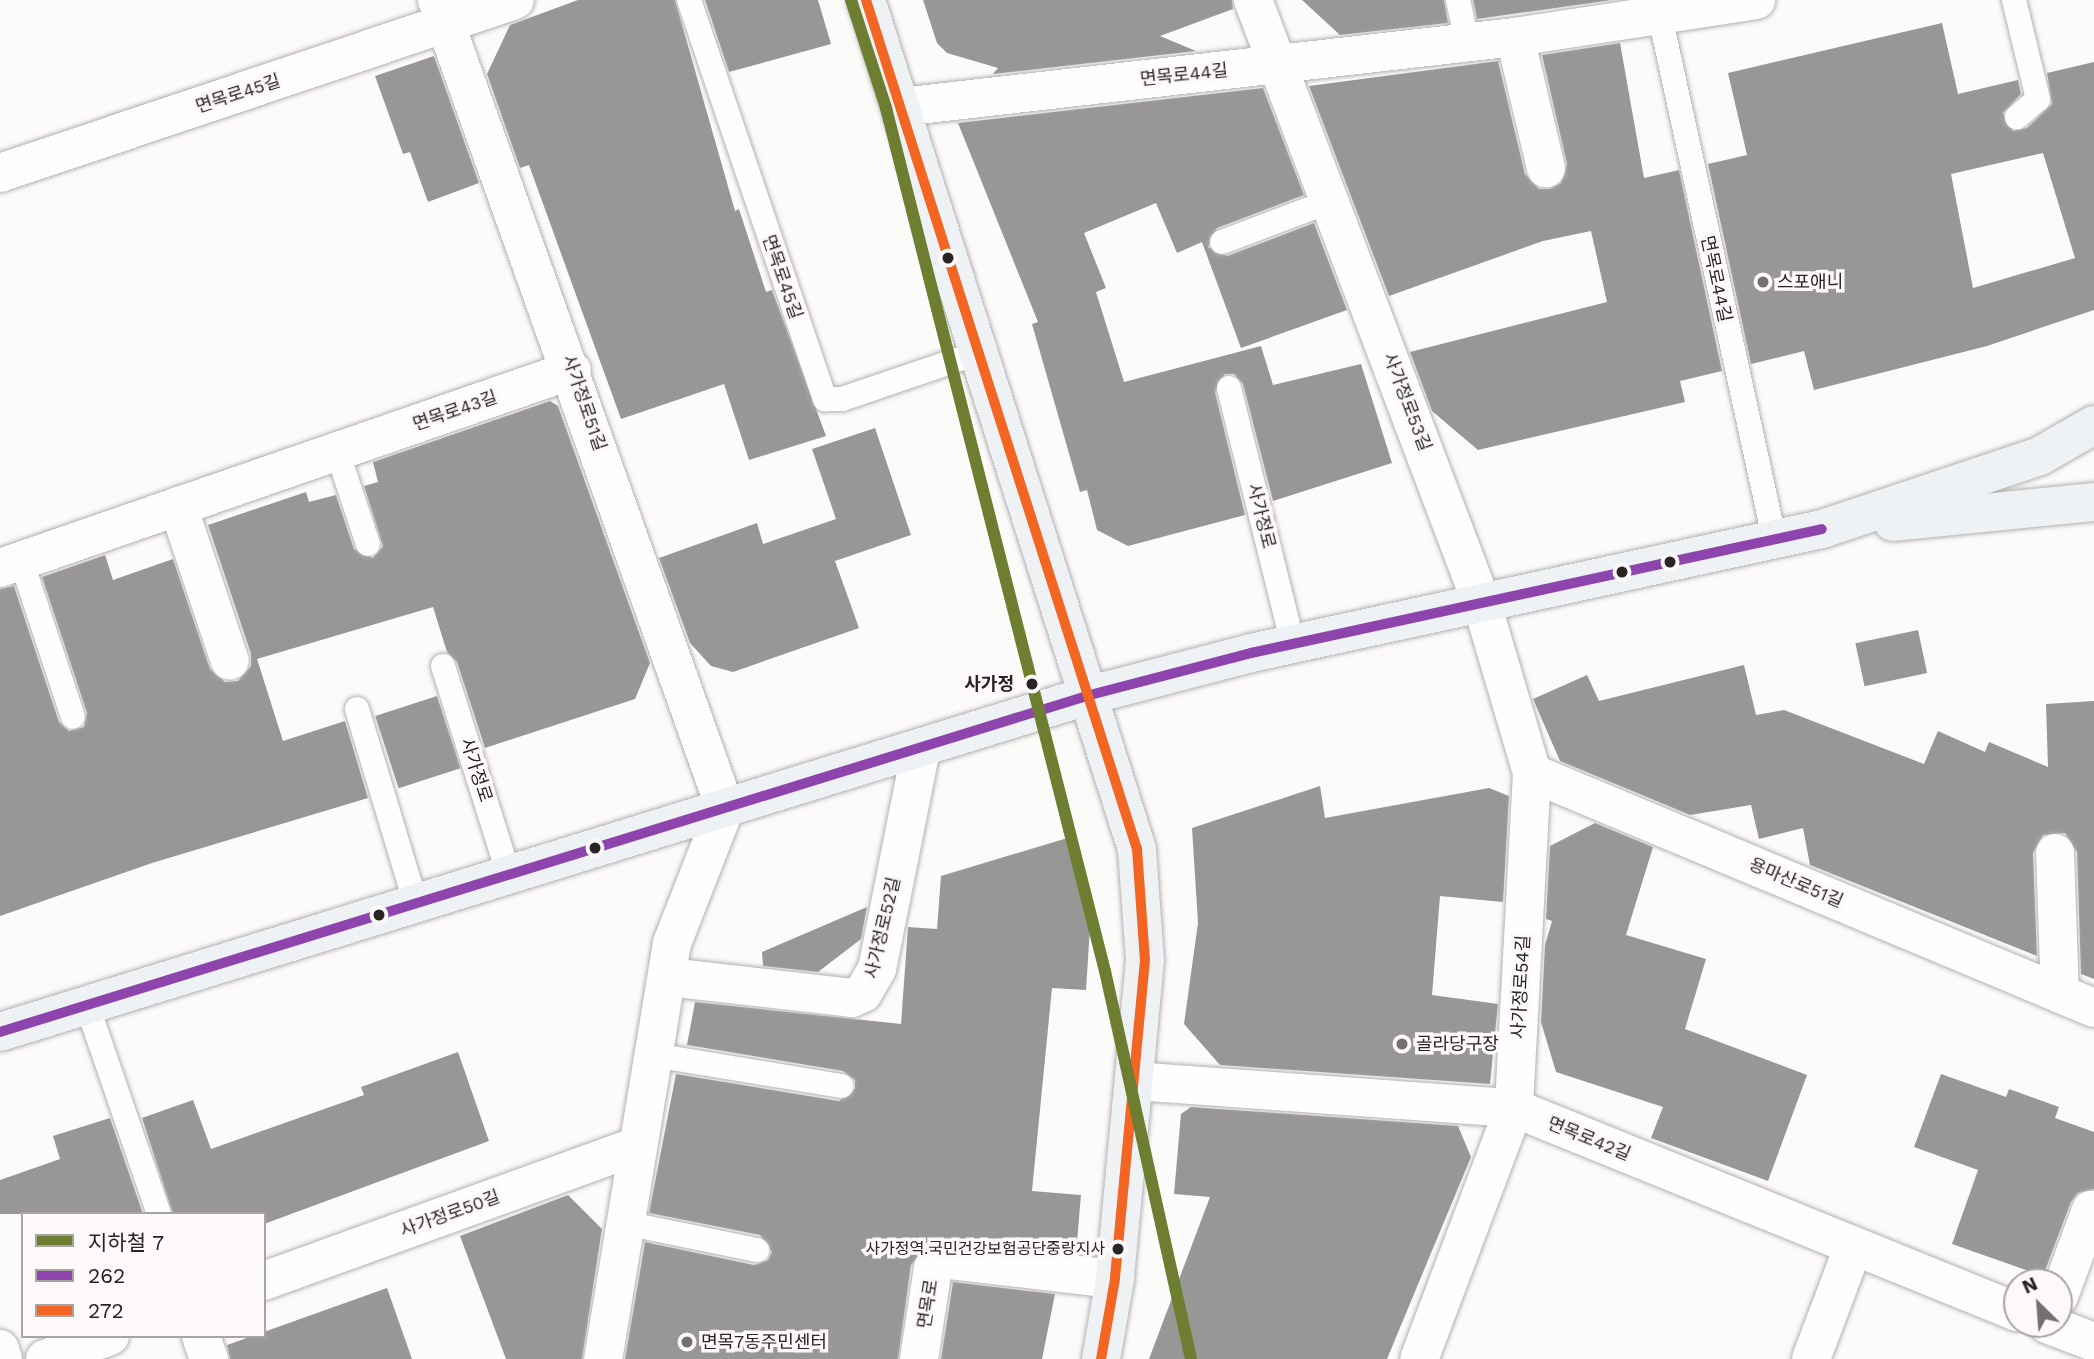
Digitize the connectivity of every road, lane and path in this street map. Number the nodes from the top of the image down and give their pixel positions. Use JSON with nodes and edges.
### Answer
{"nodes":[{"id":1,"x":515,"y":0,"type":"edge"},
{"id":2,"x":689,"y":0,"type":"edge"},
{"id":3,"x":866,"y":0,"type":"edge"},
{"id":4,"x":1253,"y":0,"type":"edge"},
{"id":5,"x":1458,"y":0,"type":"edge"},
{"id":6,"x":1756,"y":0,"type":"edge"},
{"id":7,"x":2014,"y":0,"type":"edge"},
{"id":8,"x":1658,"y":8,"type":"edge"},
{"id":9,"x":442,"y":12,"type":"edge"},
{"id":10,"x":1514,"y":37,"type":"junction"},
{"id":11,"x":1467,"y":43,"type":"junction"},
{"id":12,"x":1275,"y":65,"type":"junction"},
{"id":13,"x":901,"y":107,"type":"junction"},
{"id":14,"x":2017,"y":117,"type":"dead end"},
{"id":15,"x":1546,"y":168,"type":"dead end"},
{"id":16,"x":0,"y":173,"type":"edge"},
{"id":17,"x":1328,"y":202,"type":"junction"},
{"id":18,"x":1222,"y":242,"type":"dead end"},
{"id":19,"x":980,"y":352,"type":"junction"},
{"id":20,"x":572,"y":370,"type":"junction"},
{"id":21,"x":1229,"y":388,"type":"dead end"},
{"id":22,"x":2094,"y":425,"type":"edge"},
{"id":23,"x":2094,"y":436,"type":"edge"},
{"id":24,"x":338,"y":451,"type":"junction"},
{"id":25,"x":2040,"y":456,"type":"junction"},
{"id":26,"x":2094,"y":502,"type":"edge"},
{"id":27,"x":178,"y":506,"type":"junction"},
{"id":28,"x":1822,"y":529,"type":"junction"},
{"id":29,"x":1774,"y":542,"type":"junction"},
{"id":30,"x":368,"y":544,"type":"dead end"},
{"id":31,"x":10,"y":564,"type":"edge"},
{"id":32,"x":1482,"y":604,"type":"junction"},
{"id":33,"x":1293,"y":644,"type":"junction"},
{"id":34,"x":230,"y":661,"type":"dead end"},
{"id":35,"x":443,"y":666,"type":"dead end"},
{"id":36,"x":1090,"y":695,"type":"junction"},
{"id":37,"x":358,"y":709,"type":"dead end"},
{"id":38,"x":73,"y":717,"type":"dead end"},
{"id":39,"x":921,"y":748,"type":"junction"},
{"id":40,"x":1532,"y":773,"type":"junction"},
{"id":41,"x":725,"y":808,"type":"junction"},
{"id":42,"x":2055,"y":853,"type":"dead end"},
{"id":43,"x":509,"y":875,"type":"junction"},
{"id":44,"x":416,"y":904,"type":"junction"},
{"id":45,"x":668,"y":977,"type":"junction"},
{"id":46,"x":2060,"y":994,"type":"junction"},
{"id":47,"x":88,"y":1005,"type":"junction"},
{"id":48,"x":2094,"y":1008,"type":"edge"},
{"id":49,"x":0,"y":1032,"type":"edge"},
{"id":50,"x":654,"y":1055,"type":"junction"},
{"id":51,"x":1134,"y":1082,"type":"junction"},
{"id":52,"x":841,"y":1086,"type":"dead end"},
{"id":53,"x":1514,"y":1108,"type":"junction"},
{"id":54,"x":636,"y":1146,"type":"junction"},
{"id":55,"x":2091,"y":1210,"type":"dead end"},
{"id":56,"x":158,"y":1212,"type":"edge"},
{"id":57,"x":624,"y":1223,"type":"junction"},
{"id":58,"x":1853,"y":1248,"type":"junction"},
{"id":59,"x":757,"y":1250,"type":"dead end"},
{"id":60,"x":2069,"y":1268,"type":"edge"},
{"id":61,"x":1115,"y":1279,"type":"junction"},
{"id":62,"x":266,"y":1280,"type":"edge"},
{"id":63,"x":2003,"y":1307,"type":"edge"},
{"id":64,"x":2073,"y":1334,"type":"edge"},
{"id":65,"x":104,"y":1338,"type":"edge"},
{"id":66,"x":202,"y":1338,"type":"edge"},
{"id":67,"x":2094,"y":1342,"type":"edge"},
{"id":68,"x":0,"y":1349,"type":"edge"},
{"id":69,"x":3,"y":1359,"type":"edge"},
{"id":70,"x":45,"y":1359,"type":"edge"},
{"id":71,"x":209,"y":1359,"type":"edge"},
{"id":72,"x":603,"y":1359,"type":"edge"},
{"id":73,"x":919,"y":1359,"type":"edge"},
{"id":74,"x":1101,"y":1359,"type":"edge"},
{"id":75,"x":1419,"y":1359,"type":"edge"},
{"id":76,"x":1811,"y":1359,"type":"edge"}],
"edges":[{"from":1,"to":9,"type":"street","name":"면목로45길"},
{"from":2,"to":19,"type":"lane","name":"면목로45길"},
{"from":3,"to":13,"type":"main road"},
{"from":4,"to":12,"type":"street","name":"사가정로53길"},
{"from":5,"to":11,"type":"lane"},
{"from":6,"to":8,"type":"street","name":"면목로44길"},
{"from":7,"to":14,"type":"lane"},
{"from":8,"to":10,"type":"street","name":"면목로44길"},
{"from":8,"to":29,"type":"lane","name":"면목로44길"},
{"from":9,"to":16,"type":"street","name":"면목로45길"},
{"from":9,"to":20,"type":"street","name":"사가정로51길"},
{"from":10,"to":11,"type":"street","name":"면목로44길"},
{"from":10,"to":15,"type":"street"},
{"from":11,"to":12,"type":"street","name":"면목로44길"},
{"from":12,"to":13,"type":"street","name":"면목로44길"},
{"from":12,"to":17,"type":"street","name":"사가정로53길"},
{"from":13,"to":19,"type":"main road"},
{"from":17,"to":18,"type":"lane"},
{"from":17,"to":32,"type":"street","name":"사가정로53길"},
{"from":19,"to":36,"type":"main road"},
{"from":20,"to":24,"type":"street","name":"면목로43길"},
{"from":20,"to":41,"type":"street","name":"사가정로51길"},
{"from":21,"to":33,"type":"lane","name":"사가정로"},
{"from":22,"to":25,"type":"main road"},
{"from":23,"to":25,"type":"main road"},
{"from":24,"to":27,"type":"street","name":"면목로43길"},
{"from":24,"to":30,"type":"lane"},
{"from":25,"to":28,"type":"main road"},
{"from":26,"to":28,"type":"main road"},
{"from":27,"to":31,"type":"street","name":"면목로43길"},
{"from":27,"to":34,"type":"street"},
{"from":28,"to":29,"type":"main road"},
{"from":29,"to":32,"type":"main road"},
{"from":31,"to":38,"type":"lane","name":"면목로43길"},
{"from":32,"to":33,"type":"main road"},
{"from":32,"to":40,"type":"street","name":"사가정로54길"},
{"from":33,"to":36,"type":"main road"},
{"from":35,"to":43,"type":"lane","name":"사가정로"},
{"from":36,"to":39,"type":"main road"},
{"from":36,"to":51,"type":"main road"},
{"from":37,"to":44,"type":"lane"},
{"from":39,"to":41,"type":"main road"},
{"from":39,"to":45,"type":"street","name":"사가정로52길"},
{"from":40,"to":46,"type":"street","name":"용마산로51길"},
{"from":40,"to":53,"type":"street","name":"사가정로54길"},
{"from":41,"to":43,"type":"main road"},
{"from":41,"to":45,"type":"street"},
{"from":42,"to":46,"type":"street"},
{"from":43,"to":44,"type":"main road"},
{"from":44,"to":47,"type":"main road"},
{"from":45,"to":50,"type":"street"},
{"from":46,"to":48,"type":"street","name":"용마산로51길"},
{"from":47,"to":49,"type":"main road"},
{"from":47,"to":56,"type":"lane"},
{"from":50,"to":52,"type":"lane"},
{"from":50,"to":54,"type":"street"},
{"from":51,"to":53,"type":"street","name":"면목로42길"},
{"from":51,"to":61,"type":"main road"},
{"from":53,"to":58,"type":"street","name":"면목로42길"},
{"from":53,"to":75,"type":"street","name":"사가정로54길"},
{"from":54,"to":57,"type":"street"},
{"from":54,"to":62,"type":"street","name":"사가정로50길"},
{"from":55,"to":60,"type":"street"},
{"from":57,"to":59,"type":"lane"},
{"from":57,"to":72,"type":"street"},
{"from":58,"to":63,"type":"street","name":"면목로42길"},
{"from":58,"to":76,"type":"street"},
{"from":61,"to":73,"type":"street","name":"면목로"},
{"from":61,"to":74,"type":"main road"},
{"from":64,"to":67,"type":"street"},
{"from":65,"to":70,"type":"street"},
{"from":66,"to":71,"type":"street"},
{"from":68,"to":69,"type":"street"}]}
